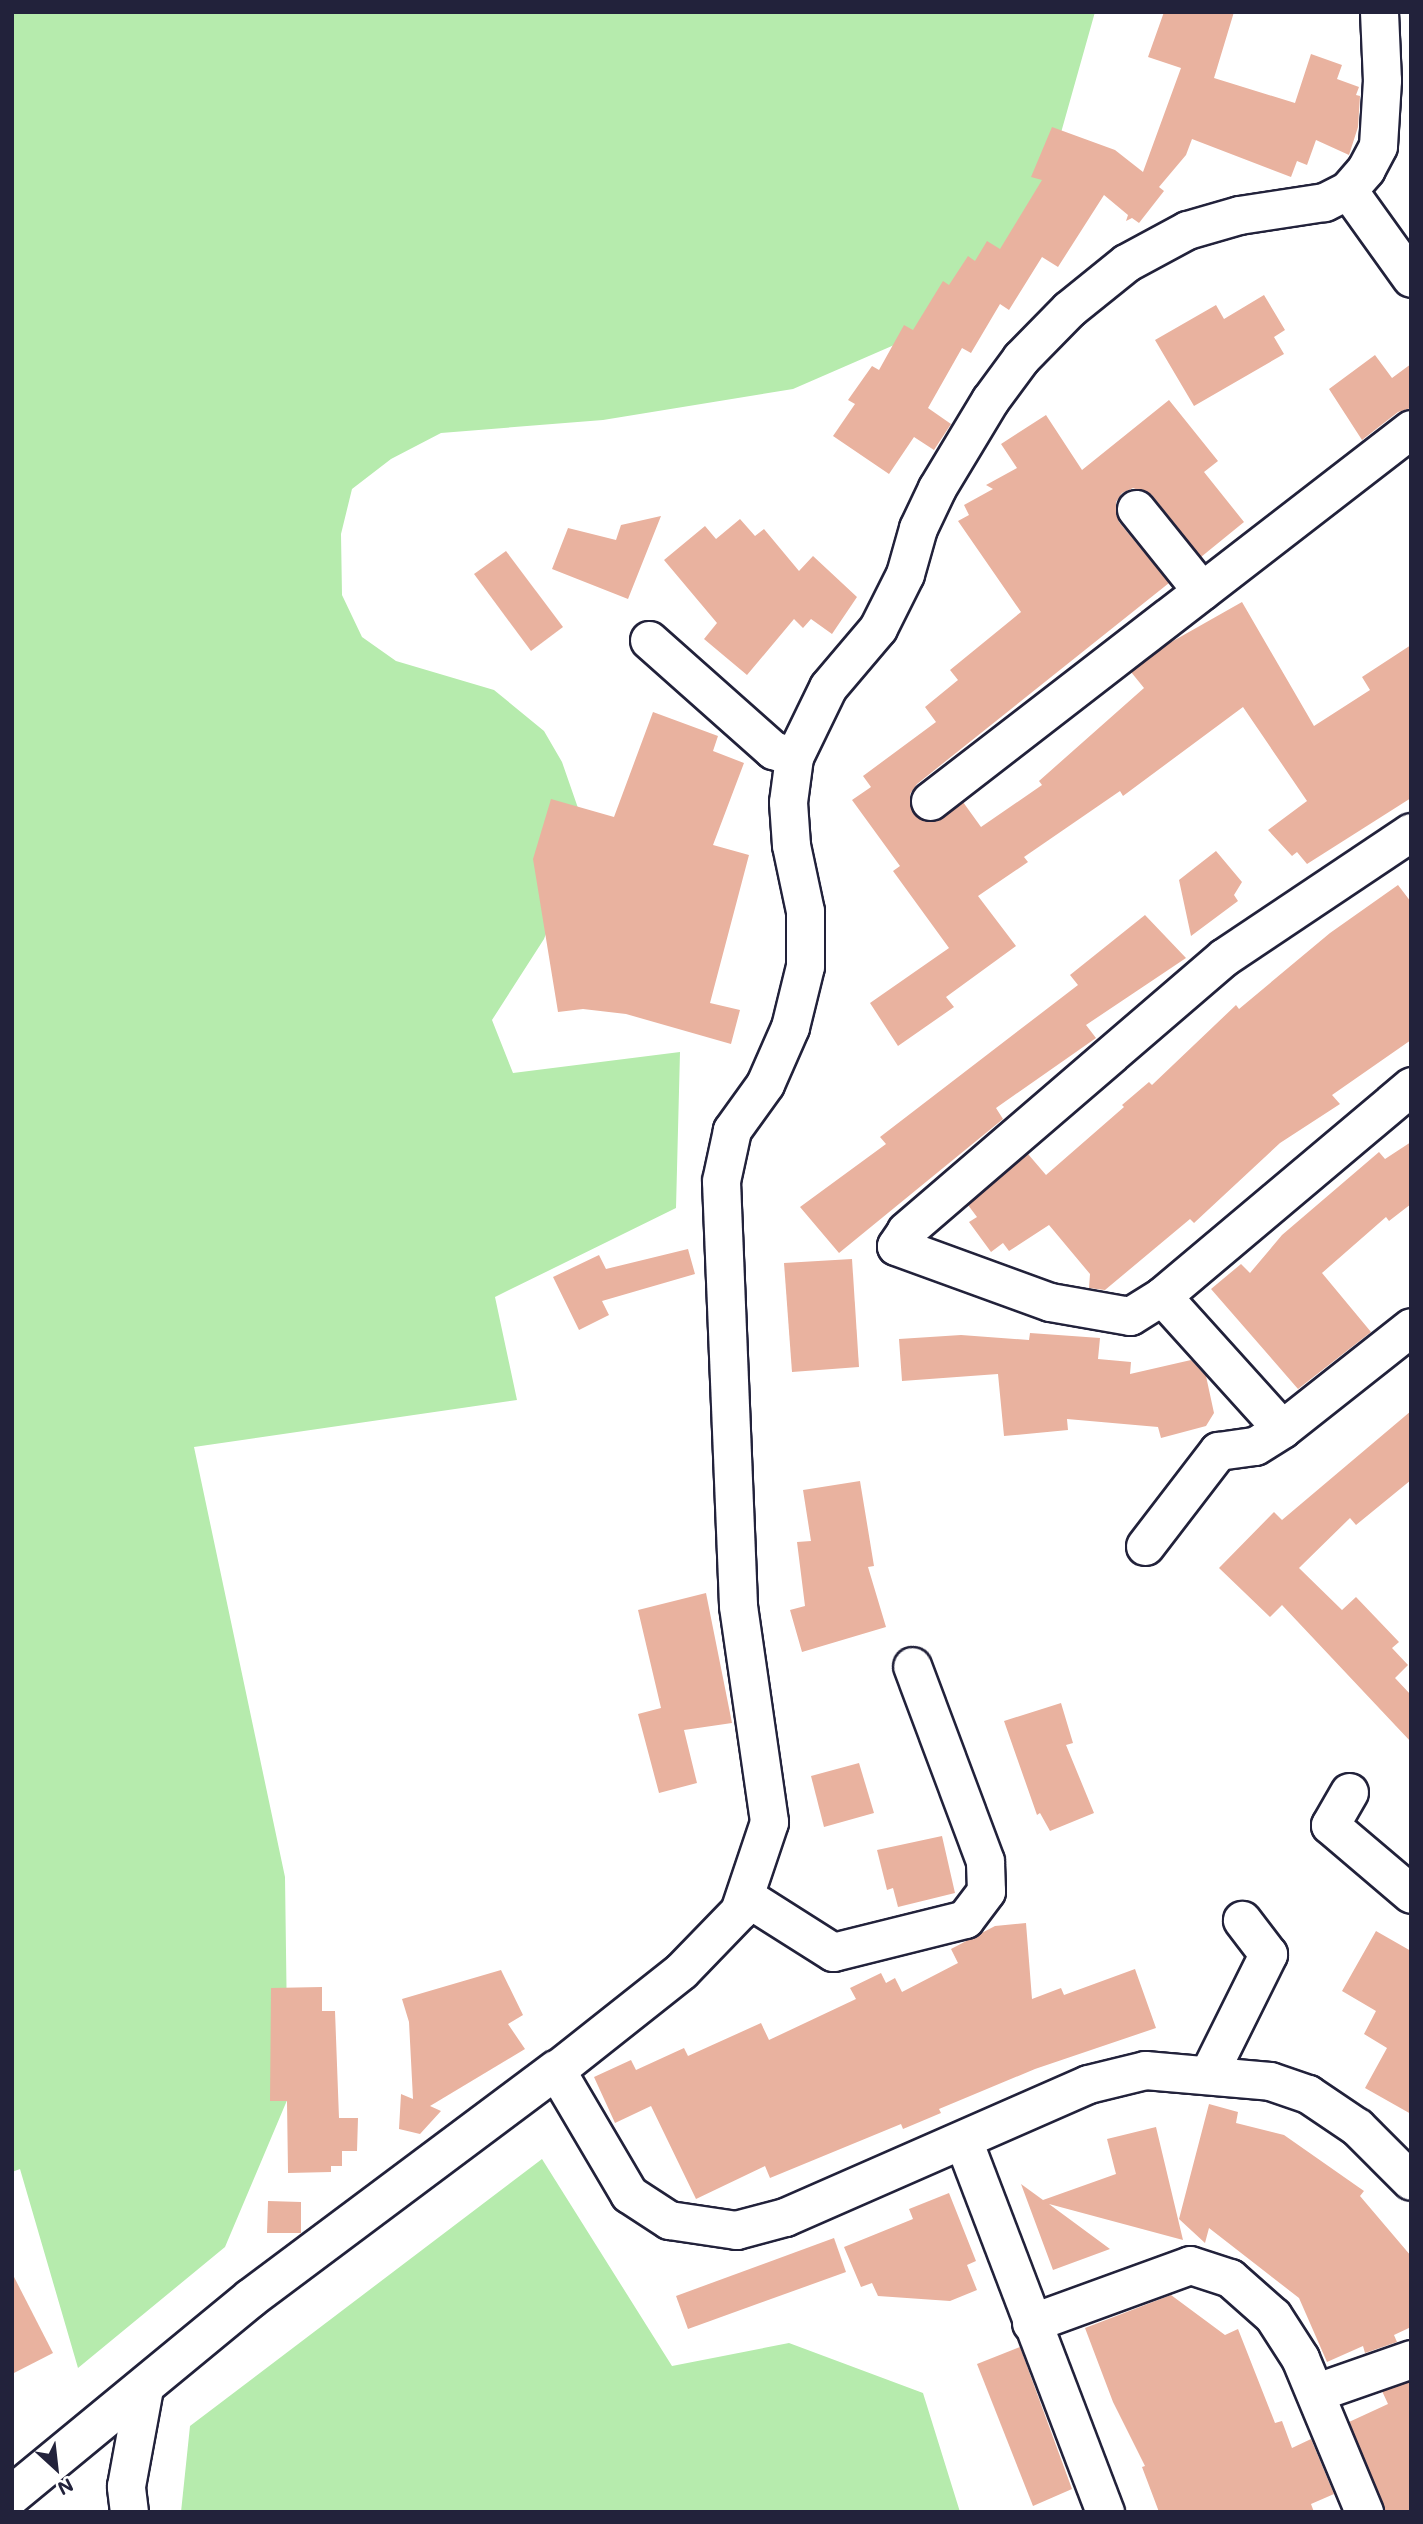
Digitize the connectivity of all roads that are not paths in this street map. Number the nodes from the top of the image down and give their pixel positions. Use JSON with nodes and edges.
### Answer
{"nodes":[{"id":1,"x":1379,"y":12,"type":"edge"},
{"id":2,"x":1348,"y":190,"type":"junction"},
{"id":3,"x":1411,"y":278,"type":"edge"},
{"id":4,"x":1411,"y":429,"type":"edge"},
{"id":5,"x":1136,"y":509,"type":"dead end"},
{"id":6,"x":1202,"y":591,"type":"junction"},
{"id":7,"x":649,"y":640,"type":"dead end"},
{"id":8,"x":794,"y":757,"type":"junction"},
{"id":9,"x":930,"y":801,"type":"dead end"},
{"id":10,"x":1411,"y":832,"type":"edge"},
{"id":11,"x":1411,"y":1086,"type":"edge"},
{"id":12,"x":1162,"y":1296,"type":"junction"},
{"id":13,"x":1411,"y":1327,"type":"edge"},
{"id":14,"x":1282,"y":1429,"type":"junction"},
{"id":15,"x":1145,"y":1546,"type":"dead end"},
{"id":16,"x":912,"y":1666,"type":"dead end"},
{"id":17,"x":1349,"y":1792,"type":"dead end"},
{"id":18,"x":1411,"y":1894,"type":"edge"},
{"id":19,"x":746,"y":1897,"type":"junction"},
{"id":20,"x":1242,"y":1920,"type":"dead end"},
{"id":21,"x":556,"y":2070,"type":"junction"},
{"id":22,"x":1209,"y":2073,"type":"junction"},
{"id":23,"x":963,"y":2140,"type":"junction"},
{"id":24,"x":1411,"y":2181,"type":"edge"},
{"id":25,"x":1031,"y":2323,"type":"junction"},
{"id":26,"x":1411,"y":2359,"type":"edge"},
{"id":27,"x":145,"y":2388,"type":"junction"},
{"id":28,"x":1317,"y":2392,"type":"junction"},
{"id":29,"x":12,"y":2495,"type":"edge"},
{"id":30,"x":129,"y":2512,"type":"edge"},
{"id":31,"x":1105,"y":2512,"type":"edge"},
{"id":32,"x":1364,"y":2512,"type":"edge"}],
"edges":[{"from":1,"to":2,"type":"street"},
{"from":2,"to":3,"type":"street"},
{"from":2,"to":8,"type":"street"},
{"from":4,"to":6,"type":"street"},
{"from":5,"to":6,"type":"street"},
{"from":6,"to":9,"type":"street"},
{"from":7,"to":8,"type":"street"},
{"from":8,"to":19,"type":"street"},
{"from":10,"to":12,"type":"street"},
{"from":11,"to":12,"type":"street"},
{"from":12,"to":14,"type":"street"},
{"from":13,"to":14,"type":"street"},
{"from":14,"to":15,"type":"street"},
{"from":16,"to":19,"type":"street"},
{"from":17,"to":18,"type":"street"},
{"from":19,"to":21,"type":"street"},
{"from":20,"to":22,"type":"street"},
{"from":21,"to":23,"type":"street"},
{"from":21,"to":27,"type":"street"},
{"from":22,"to":23,"type":"street"},
{"from":22,"to":24,"type":"street"},
{"from":23,"to":25,"type":"street"},
{"from":25,"to":28,"type":"street"},
{"from":25,"to":31,"type":"street"},
{"from":26,"to":28,"type":"street"},
{"from":27,"to":29,"type":"street"},
{"from":27,"to":30,"type":"street"},
{"from":28,"to":32,"type":"street"}]}
